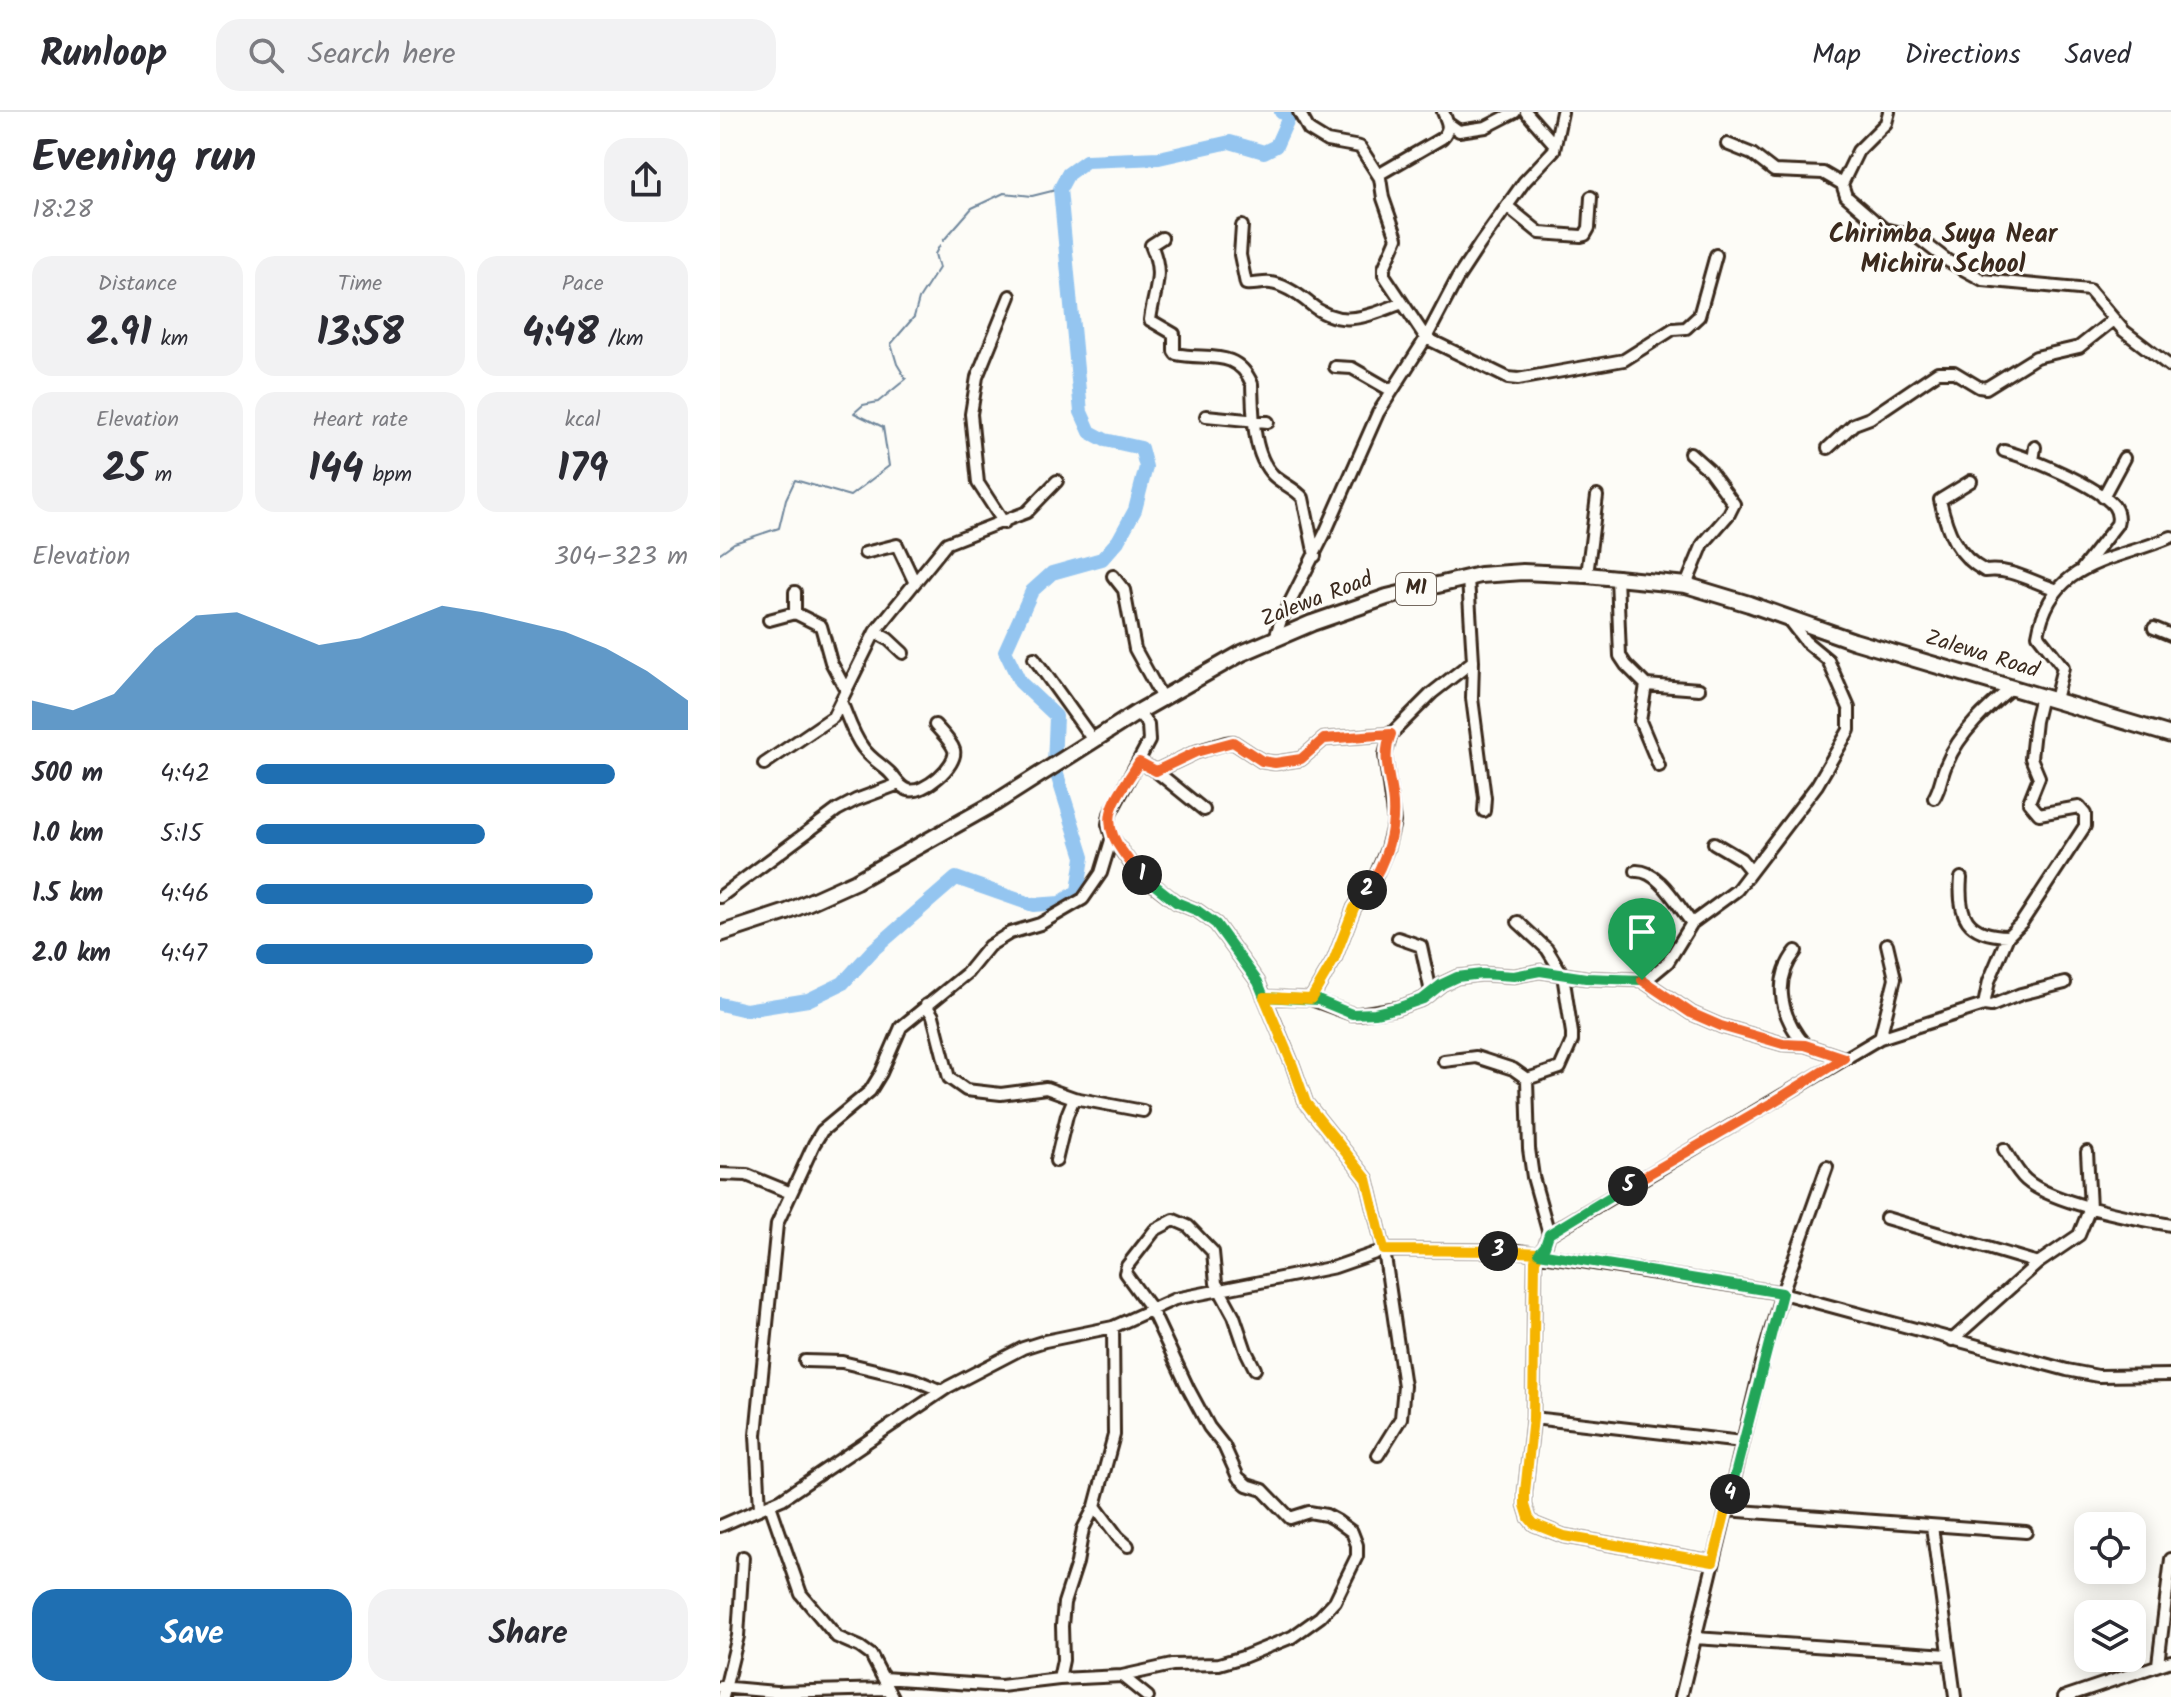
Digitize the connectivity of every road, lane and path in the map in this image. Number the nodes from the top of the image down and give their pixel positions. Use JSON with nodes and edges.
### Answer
{"nodes":[{"id":1,"x":1299,"y":112,"type":"edge"},
{"id":2,"x":1443,"y":112,"type":"edge"},
{"id":3,"x":1515,"y":112,"type":"edge"},
{"id":4,"x":1526,"y":112,"type":"edge"},
{"id":5,"x":1562,"y":112,"type":"edge"},
{"id":6,"x":1889,"y":112,"type":"edge"},
{"id":7,"x":1449,"y":124,"type":"junction"},
{"id":8,"x":1727,"y":144,"type":"dead end"},
{"id":9,"x":1555,"y":145,"type":"junction"},
{"id":10,"x":1378,"y":175,"type":"junction"},
{"id":11,"x":1842,"y":184,"type":"junction"},
{"id":12,"x":1591,"y":197,"type":"dead end"},
{"id":13,"x":1508,"y":207,"type":"junction"},
{"id":14,"x":1242,"y":226,"type":"dead end"},
{"id":15,"x":1162,"y":238,"type":"dead end"},
{"id":16,"x":1716,"y":255,"type":"dead end"},
{"id":17,"x":1010,"y":296,"type":"dead end"},
{"id":18,"x":1402,"y":303,"type":"junction"},
{"id":19,"x":2113,"y":320,"type":"junction"},
{"id":20,"x":1426,"y":338,"type":"junction"},
{"id":21,"x":1335,"y":367,"type":"dead end"},
{"id":22,"x":2171,"y":367,"type":"edge"},
{"id":23,"x":1392,"y":391,"type":"junction"},
{"id":24,"x":1206,"y":416,"type":"dead end"},
{"id":25,"x":1255,"y":422,"type":"junction"},
{"id":26,"x":1268,"y":422,"type":"dead end"},
{"id":27,"x":2035,"y":447,"type":"dead end"},
{"id":28,"x":1828,"y":448,"type":"dead end"},
{"id":29,"x":2004,"y":451,"type":"dead end"},
{"id":30,"x":1690,"y":453,"type":"dead end"},
{"id":31,"x":2124,"y":458,"type":"dead end"},
{"id":32,"x":2033,"y":461,"type":"junction"},
{"id":33,"x":1057,"y":481,"type":"dead end"},
{"id":34,"x":1971,"y":481,"type":"dead end"},
{"id":35,"x":1597,"y":496,"type":"dead end"},
{"id":36,"x":2103,"y":497,"type":"junction"},
{"id":37,"x":1004,"y":523,"type":"junction"},
{"id":38,"x":2171,"y":537,"type":"edge"},
{"id":39,"x":865,"y":553,"type":"dead end"},
{"id":40,"x":1315,"y":556,"type":"junction"},
{"id":41,"x":2081,"y":570,"type":"junction"},
{"id":42,"x":1587,"y":575,"type":"junction"},
{"id":43,"x":1113,"y":576,"type":"dead end"},
{"id":44,"x":1617,"y":576,"type":"junction"},
{"id":45,"x":1468,"y":578,"type":"junction"},
{"id":46,"x":914,"y":581,"type":"junction"},
{"id":47,"x":1686,"y":585,"type":"junction"},
{"id":48,"x":2055,"y":589,"type":"junction"},
{"id":49,"x":795,"y":592,"type":"dead end"},
{"id":50,"x":795,"y":613,"type":"junction"},
{"id":51,"x":1788,"y":619,"type":"junction"},
{"id":52,"x":769,"y":620,"type":"dead end"},
{"id":53,"x":2154,"y":628,"type":"dead end"},
{"id":54,"x":875,"y":632,"type":"junction"},
{"id":55,"x":2171,"y":635,"type":"edge"},
{"id":56,"x":1275,"y":638,"type":"junction"},
{"id":57,"x":903,"y":653,"type":"dead end"},
{"id":58,"x":1034,"y":658,"type":"dead end"},
{"id":59,"x":1473,"y":661,"type":"junction"},
{"id":60,"x":1646,"y":685,"type":"junction"},
{"id":61,"x":2012,"y":687,"type":"junction"},
{"id":62,"x":1699,"y":689,"type":"dead end"},
{"id":63,"x":846,"y":690,"type":"junction"},
{"id":64,"x":1162,"y":698,"type":"junction"},
{"id":65,"x":2048,"y":698,"type":"junction"},
{"id":66,"x":842,"y":704,"type":"junction"},
{"id":67,"x":1138,"y":712,"type":"junction"},
{"id":68,"x":935,"y":725,"type":"dead end"},
{"id":69,"x":1391,"y":734,"type":"junction"},
{"id":70,"x":2171,"y":735,"type":"edge"},
{"id":71,"x":1093,"y":740,"type":"junction"},
{"id":72,"x":1139,"y":762,"type":"junction"},
{"id":73,"x":764,"y":764,"type":"dead end"},
{"id":74,"x":1659,"y":766,"type":"dead end"},
{"id":75,"x":1156,"y":771,"type":"junction"},
{"id":76,"x":899,"y":784,"type":"junction"},
{"id":77,"x":1934,"y":798,"type":"dead end"},
{"id":78,"x":1204,"y":810,"type":"dead end"},
{"id":79,"x":1484,"y":811,"type":"dead end"},
{"id":80,"x":1112,"y":837,"type":"junction"},
{"id":81,"x":1714,"y":843,"type":"dead end"},
{"id":82,"x":1636,"y":871,"type":"dead end"},
{"id":83,"x":1751,"y":871,"type":"junction"},
{"id":84,"x":1961,"y":878,"type":"dead end"},
{"id":85,"x":720,"y":897,"type":"edge"},
{"id":86,"x":1518,"y":922,"type":"dead end"},
{"id":87,"x":1692,"y":923,"type":"junction"},
{"id":88,"x":720,"y":934,"type":"edge"},
{"id":89,"x":2008,"y":936,"type":"junction"},
{"id":90,"x":1398,"y":938,"type":"dead end"},
{"id":91,"x":1887,"y":944,"type":"dead end"},
{"id":92,"x":1796,"y":951,"type":"dead end"},
{"id":93,"x":1563,"y":975,"type":"junction"},
{"id":94,"x":1642,"y":980,"type":"junction"},
{"id":95,"x":2065,"y":983,"type":"dead end"},
{"id":96,"x":1431,"y":992,"type":"junction"},
{"id":97,"x":1264,"y":997,"type":"junction"},
{"id":98,"x":1311,"y":999,"type":"junction"},
{"id":99,"x":926,"y":1005,"type":"junction"},
{"id":100,"x":1984,"y":1005,"type":"junction"},
{"id":101,"x":1880,"y":1038,"type":"junction"},
{"id":102,"x":1805,"y":1045,"type":"junction"},
{"id":103,"x":1844,"y":1058,"type":"junction"},
{"id":104,"x":1444,"y":1061,"type":"dead end"},
{"id":105,"x":1527,"y":1079,"type":"junction"},
{"id":106,"x":1074,"y":1098,"type":"junction"},
{"id":107,"x":1143,"y":1111,"type":"dead end"},
{"id":108,"x":2004,"y":1149,"type":"dead end"},
{"id":109,"x":2087,"y":1152,"type":"dead end"},
{"id":110,"x":1056,"y":1161,"type":"dead end"},
{"id":111,"x":1827,"y":1167,"type":"dead end"},
{"id":112,"x":720,"y":1174,"type":"edge"},
{"id":113,"x":791,"y":1193,"type":"junction"},
{"id":114,"x":2090,"y":1208,"type":"junction"},
{"id":115,"x":1886,"y":1218,"type":"dead end"},
{"id":116,"x":2171,"y":1225,"type":"edge"},
{"id":117,"x":1549,"y":1234,"type":"junction"},
{"id":118,"x":1384,"y":1250,"type":"junction"},
{"id":119,"x":1539,"y":1253,"type":"junction"},
{"id":120,"x":2038,"y":1263,"type":"junction"},
{"id":121,"x":1219,"y":1289,"type":"junction"},
{"id":122,"x":1782,"y":1293,"type":"junction"},
{"id":123,"x":1151,"y":1309,"type":"junction"},
{"id":124,"x":1113,"y":1327,"type":"junction"},
{"id":125,"x":1952,"y":1340,"type":"junction"},
{"id":126,"x":805,"y":1361,"type":"dead end"},
{"id":127,"x":1255,"y":1369,"type":"dead end"},
{"id":128,"x":2171,"y":1375,"type":"edge"},
{"id":129,"x":942,"y":1391,"type":"junction"},
{"id":130,"x":1533,"y":1418,"type":"junction"},
{"id":131,"x":1742,"y":1442,"type":"junction"},
{"id":132,"x":1378,"y":1455,"type":"dead end"},
{"id":133,"x":1095,"y":1506,"type":"junction"},
{"id":134,"x":765,"y":1507,"type":"junction"},
{"id":135,"x":1726,"y":1510,"type":"junction"},
{"id":136,"x":720,"y":1526,"type":"edge"},
{"id":137,"x":1932,"y":1526,"type":"junction"},
{"id":138,"x":2026,"y":1532,"type":"dead end"},
{"id":139,"x":1128,"y":1546,"type":"dead end"},
{"id":140,"x":743,"y":1557,"type":"dead end"},
{"id":141,"x":2171,"y":1559,"type":"edge"},
{"id":142,"x":1713,"y":1562,"type":"junction"},
{"id":143,"x":1695,"y":1638,"type":"junction"},
{"id":144,"x":1948,"y":1655,"type":"junction"},
{"id":145,"x":2171,"y":1661,"type":"edge"},
{"id":146,"x":2158,"y":1664,"type":"junction"},
{"id":147,"x":1122,"y":1676,"type":"junction"},
{"id":148,"x":1059,"y":1679,"type":"junction"},
{"id":149,"x":888,"y":1688,"type":"edge"},
{"id":150,"x":723,"y":1691,"type":"edge"},
{"id":151,"x":1148,"y":1697,"type":"edge"},
{"id":152,"x":1681,"y":1697,"type":"edge"},
{"id":153,"x":1955,"y":1697,"type":"edge"},
{"id":154,"x":2064,"y":1697,"type":"edge"}],
"edges":[{"from":1,"to":10,"type":"street"},
{"from":2,"to":7,"type":"street"},
{"from":3,"to":7,"type":"street"},
{"from":4,"to":9,"type":"street"},
{"from":5,"to":9,"type":"street"},
{"from":6,"to":11,"type":"street"},
{"from":7,"to":10,"type":"street"},
{"from":8,"to":11,"type":"street"},
{"from":9,"to":13,"type":"street"},
{"from":10,"to":18,"type":"street"},
{"from":11,"to":19,"type":"street"},
{"from":12,"to":13,"type":"street"},
{"from":13,"to":20,"type":"street"},
{"from":14,"to":18,"type":"street"},
{"from":15,"to":25,"type":"street"},
{"from":16,"to":20,"type":"street"},
{"from":17,"to":37,"type":"street"},
{"from":18,"to":20,"type":"street"},
{"from":19,"to":22,"type":"street"},
{"from":19,"to":28,"type":"street"},
{"from":20,"to":23,"type":"street"},
{"from":21,"to":23,"type":"street"},
{"from":23,"to":40,"type":"street"},
{"from":24,"to":25,"type":"street"},
{"from":25,"to":26,"type":"street"},
{"from":25,"to":40,"type":"street"},
{"from":27,"to":32,"type":"street"},
{"from":29,"to":32,"type":"street"},
{"from":30,"to":47,"type":"street"},
{"from":31,"to":36,"type":"street"},
{"from":32,"to":36,"type":"street"},
{"from":33,"to":37,"type":"street"},
{"from":34,"to":48,"type":"street"},
{"from":35,"to":42,"type":"street"},
{"from":36,"to":41,"type":"street"},
{"from":37,"to":46,"type":"street"},
{"from":38,"to":41,"type":"street"},
{"from":39,"to":46,"type":"street"},
{"from":40,"to":56,"type":"street"},
{"from":41,"to":48,"type":"street"},
{"from":42,"to":44,"type":"highway","name":"Zalewa Road","number":"M1"},
{"from":42,"to":45,"type":"highway","name":"Zalewa Road","number":"M1"},
{"from":43,"to":64,"type":"street"},
{"from":44,"to":47,"type":"highway","name":"Zalewa Road","number":"M1"},
{"from":44,"to":60,"type":"street"},
{"from":45,"to":56,"type":"highway","name":"Zalewa Road","number":"M1"},
{"from":45,"to":59,"type":"street"},
{"from":46,"to":54,"type":"street"},
{"from":47,"to":51,"type":"highway","name":"Zalewa Road","number":"M1"},
{"from":48,"to":65,"type":"street"},
{"from":49,"to":50,"type":"street"},
{"from":50,"to":52,"type":"street"},
{"from":50,"to":63,"type":"street"},
{"from":51,"to":61,"type":"highway","name":"Zalewa Road","number":"M1"},
{"from":51,"to":83,"type":"street"},
{"from":53,"to":55,"type":"street"},
{"from":54,"to":57,"type":"street"},
{"from":54,"to":63,"type":"street"},
{"from":56,"to":64,"type":"highway","name":"Zalewa Road","number":"M1"},
{"from":58,"to":71,"type":"street"},
{"from":59,"to":69,"type":"street"},
{"from":59,"to":79,"type":"street"},
{"from":60,"to":62,"type":"street"},
{"from":60,"to":74,"type":"street"},
{"from":61,"to":65,"type":"highway","name":"Zalewa Road","number":"M1"},
{"from":61,"to":77,"type":"street"},
{"from":63,"to":66,"type":"street"},
{"from":64,"to":67,"type":"highway","name":"Zalewa Road","number":"M1"},
{"from":65,"to":70,"type":"highway","name":"Zalewa Road","number":"M1"},
{"from":65,"to":89,"type":"street"},
{"from":66,"to":73,"type":"street"},
{"from":66,"to":76,"type":"street"},
{"from":67,"to":71,"type":"highway","name":"Zalewa Road","number":"M1"},
{"from":67,"to":72,"type":"street"},
{"from":68,"to":76,"type":"street"},
{"from":69,"to":75,"type":"street"},
{"from":69,"to":98,"type":"street"},
{"from":71,"to":88,"type":"highway","name":"Zalewa Road","number":"M1"},
{"from":72,"to":75,"type":"street"},
{"from":72,"to":80,"type":"street"},
{"from":75,"to":78,"type":"street"},
{"from":76,"to":85,"type":"street"},
{"from":80,"to":97,"type":"street"},
{"from":80,"to":99,"type":"street"},
{"from":81,"to":83,"type":"street"},
{"from":82,"to":87,"type":"street"},
{"from":83,"to":87,"type":"street"},
{"from":84,"to":89,"type":"street"},
{"from":86,"to":93,"type":"street"},
{"from":87,"to":94,"type":"street"},
{"from":89,"to":100,"type":"street"},
{"from":90,"to":96,"type":"street"},
{"from":91,"to":101,"type":"street"},
{"from":92,"to":102,"type":"street"},
{"from":93,"to":94,"type":"street"},
{"from":93,"to":96,"type":"street"},
{"from":93,"to":105,"type":"street"},
{"from":94,"to":102,"type":"street"},
{"from":95,"to":100,"type":"street"},
{"from":96,"to":98,"type":"street"},
{"from":97,"to":98,"type":"street"},
{"from":97,"to":118,"type":"street"},
{"from":99,"to":106,"type":"street"},
{"from":99,"to":113,"type":"street"},
{"from":100,"to":101,"type":"street"},
{"from":101,"to":103,"type":"street"},
{"from":102,"to":103,"type":"street"},
{"from":103,"to":117,"type":"street"},
{"from":104,"to":105,"type":"street"},
{"from":105,"to":117,"type":"street"},
{"from":106,"to":107,"type":"street"},
{"from":106,"to":110,"type":"street"},
{"from":108,"to":114,"type":"street"},
{"from":109,"to":114,"type":"street"},
{"from":111,"to":122,"type":"street"},
{"from":112,"to":113,"type":"street"},
{"from":113,"to":134,"type":"street"},
{"from":114,"to":116,"type":"street"},
{"from":114,"to":120,"type":"street"},
{"from":115,"to":120,"type":"street"},
{"from":117,"to":119,"type":"street"},
{"from":118,"to":119,"type":"street"},
{"from":118,"to":121,"type":"street"},
{"from":118,"to":132,"type":"street"},
{"from":119,"to":122,"type":"street"},
{"from":119,"to":130,"type":"street"},
{"from":120,"to":125,"type":"street"},
{"from":121,"to":123,"type":"street"},
{"from":121,"to":123,"type":"street"},
{"from":121,"to":127,"type":"street"},
{"from":122,"to":125,"type":"street"},
{"from":122,"to":131,"type":"street"},
{"from":123,"to":124,"type":"street"},
{"from":123,"to":147,"type":"street"},
{"from":124,"to":129,"type":"street"},
{"from":124,"to":133,"type":"street"},
{"from":125,"to":128,"type":"street"},
{"from":126,"to":129,"type":"street"},
{"from":129,"to":134,"type":"street"},
{"from":130,"to":131,"type":"street"},
{"from":130,"to":142,"type":"street"},
{"from":131,"to":135,"type":"street"},
{"from":133,"to":139,"type":"street"},
{"from":133,"to":148,"type":"street"},
{"from":134,"to":136,"type":"street"},
{"from":134,"to":149,"type":"street"},
{"from":135,"to":137,"type":"street"},
{"from":135,"to":142,"type":"street"},
{"from":137,"to":138,"type":"street"},
{"from":137,"to":144,"type":"street"},
{"from":140,"to":150,"type":"street"},
{"from":141,"to":146,"type":"street"},
{"from":142,"to":143,"type":"street"},
{"from":143,"to":144,"type":"street"},
{"from":143,"to":152,"type":"street"},
{"from":144,"to":153,"type":"street"},
{"from":145,"to":146,"type":"street"},
{"from":146,"to":154,"type":"street"},
{"from":147,"to":148,"type":"street"},
{"from":147,"to":151,"type":"street"},
{"from":148,"to":149,"type":"street"},
{"from":149,"to":150,"type":"street"}]}
